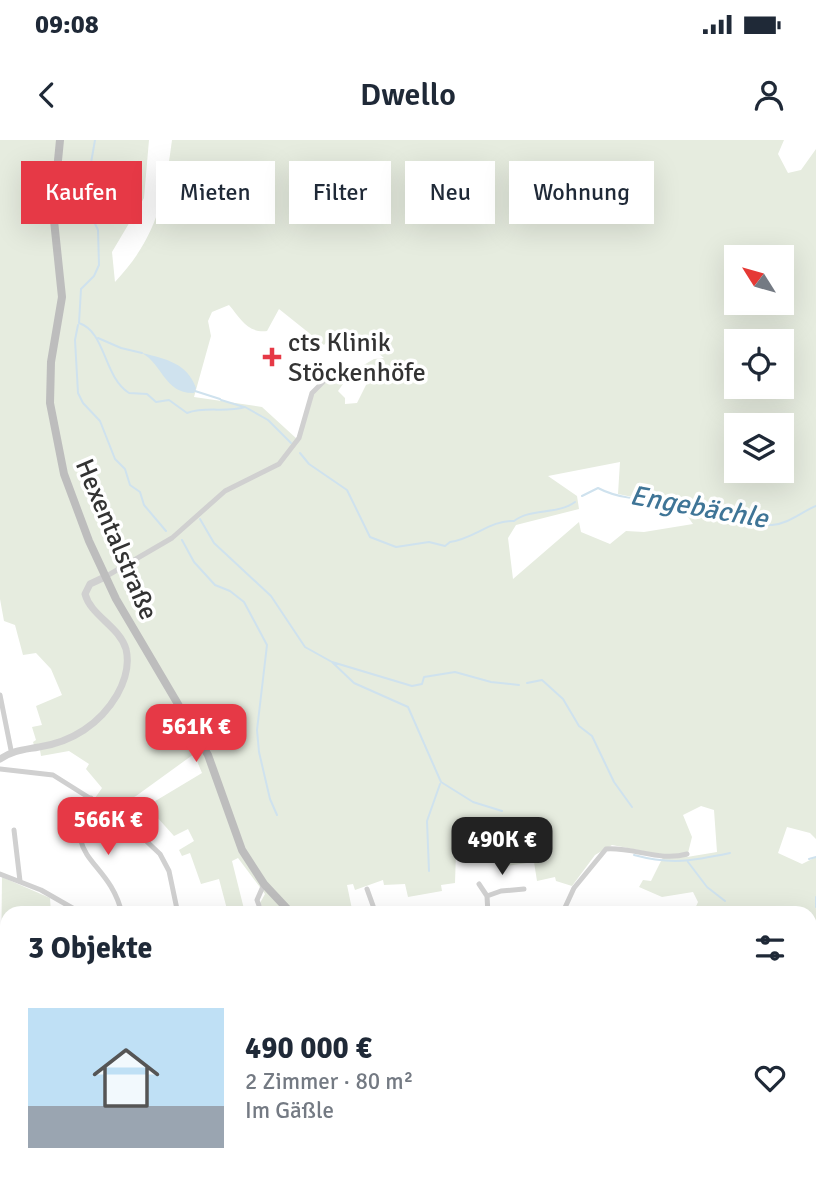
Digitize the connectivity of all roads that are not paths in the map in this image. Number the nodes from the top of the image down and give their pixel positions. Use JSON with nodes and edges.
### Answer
{"nodes":[{"id":1,"x":60,"y":140,"type":"edge"},
{"id":2,"x":352,"y":370,"type":"dead end"},
{"id":3,"x":105,"y":577,"type":"junction"},
{"id":4,"x":0,"y":695,"type":"edge"},
{"id":5,"x":5,"y":755,"type":"edge"},
{"id":6,"x":0,"y":769,"type":"edge"},
{"id":7,"x":11,"y":771,"type":"junction"},
{"id":8,"x":91,"y":798,"type":"junction"},
{"id":9,"x":14,"y":830,"type":"dead end"},
{"id":10,"x":687,"y":854,"type":"dead end"},
{"id":11,"x":0,"y":874,"type":"edge"},
{"id":12,"x":20,"y":881,"type":"junction"},
{"id":13,"x":264,"y":884,"type":"junction"},
{"id":14,"x":479,"y":884,"type":"dead end"},
{"id":15,"x":367,"y":889,"type":"dead end"},
{"id":16,"x":524,"y":889,"type":"dead end"},
{"id":17,"x":487,"y":896,"type":"junction"},
{"id":18,"x":68,"y":906,"type":"edge"},
{"id":19,"x":119,"y":906,"type":"edge"},
{"id":20,"x":176,"y":906,"type":"edge"},
{"id":21,"x":259,"y":906,"type":"edge"},
{"id":22,"x":285,"y":906,"type":"edge"},
{"id":23,"x":373,"y":906,"type":"edge"},
{"id":24,"x":488,"y":906,"type":"edge"},
{"id":25,"x":567,"y":906,"type":"edge"}],
"edges":[{"from":1,"to":3,"type":"main road","name":"Hexentalstraße"},
{"from":2,"to":3,"type":"street"},
{"from":3,"to":5,"type":"street"},
{"from":3,"to":13,"type":"main road","name":"Hexentalstraße"},
{"from":4,"to":5,"type":"street"},
{"from":5,"to":7,"type":"street"},
{"from":6,"to":7,"type":"street"},
{"from":7,"to":8,"type":"street"},
{"from":8,"to":19,"type":"street"},
{"from":8,"to":20,"type":"street"},
{"from":9,"to":12,"type":"street"},
{"from":10,"to":25,"type":"street"},
{"from":11,"to":12,"type":"street"},
{"from":12,"to":18,"type":"street"},
{"from":13,"to":21,"type":"street"},
{"from":13,"to":22,"type":"main road","name":"Hexentalstraße"},
{"from":14,"to":17,"type":"street"},
{"from":15,"to":23,"type":"street"},
{"from":16,"to":17,"type":"street"},
{"from":17,"to":24,"type":"street"}]}
